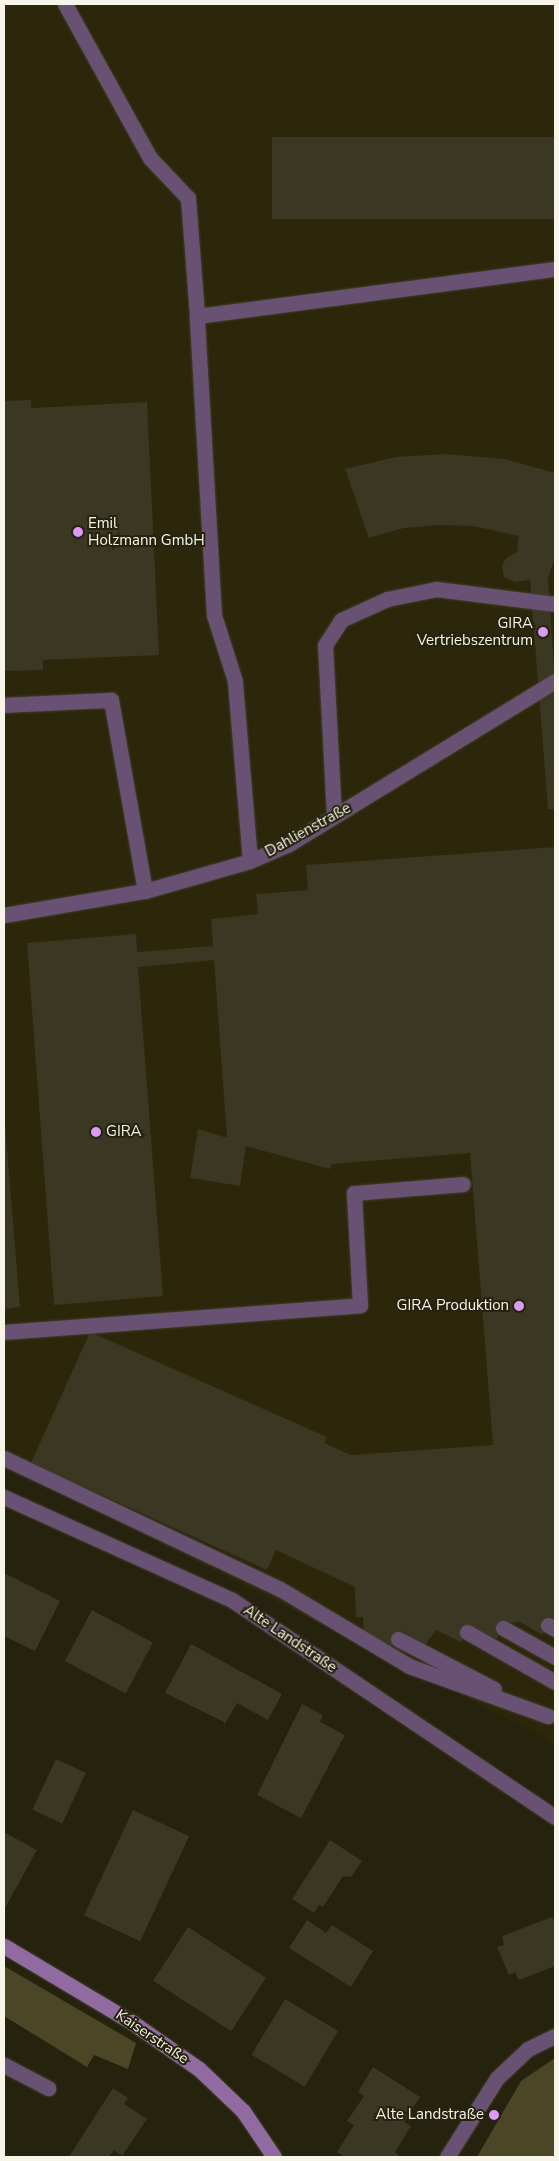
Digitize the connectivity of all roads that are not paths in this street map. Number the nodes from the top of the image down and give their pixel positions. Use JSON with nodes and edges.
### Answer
{"nodes":[{"id":1,"x":65,"y":4,"type":"edge"},
{"id":2,"x":555,"y":269,"type":"edge"},
{"id":3,"x":197,"y":316,"type":"junction"},
{"id":4,"x":555,"y":604,"type":"edge"},
{"id":5,"x":555,"y":681,"type":"edge"},
{"id":6,"x":4,"y":704,"type":"edge"},
{"id":7,"x":334,"y":816,"type":"junction"},
{"id":8,"x":250,"y":861,"type":"junction"},
{"id":9,"x":140,"y":892,"type":"junction"},
{"id":10,"x":4,"y":915,"type":"edge"},
{"id":11,"x":463,"y":1184,"type":"dead end"},
{"id":12,"x":4,"y":1332,"type":"edge"},
{"id":13,"x":4,"y":1458,"type":"edge"},
{"id":14,"x":4,"y":1497,"type":"edge"},
{"id":15,"x":503,"y":1628,"type":"dead end"},
{"id":16,"x":467,"y":1632,"type":"dead end"},
{"id":17,"x":398,"y":1639,"type":"dead end"},
{"id":18,"x":555,"y":1657,"type":"edge"},
{"id":19,"x":555,"y":1682,"type":"edge"},
{"id":20,"x":551,"y":1714,"type":"edge"},
{"id":21,"x":555,"y":1817,"type":"edge"},
{"id":22,"x":4,"y":1946,"type":"edge"},
{"id":23,"x":555,"y":2036,"type":"edge"},
{"id":24,"x":4,"y":2065,"type":"edge"},
{"id":25,"x":48,"y":2088,"type":"dead end"},
{"id":26,"x":274,"y":2157,"type":"edge"},
{"id":27,"x":447,"y":2157,"type":"edge"}],
"edges":[{"from":1,"to":3,"type":"street"},
{"from":2,"to":3,"type":"street"},
{"from":3,"to":8,"type":"street"},
{"from":4,"to":7,"type":"street"},
{"from":5,"to":7,"type":"street","name":"Dahlienstraße"},
{"from":6,"to":9,"type":"street"},
{"from":7,"to":8,"type":"street","name":"Dahlienstraße"},
{"from":8,"to":9,"type":"street","name":"Dahlienstraße"},
{"from":9,"to":10,"type":"street","name":"Dahlienstraße"},
{"from":11,"to":12,"type":"street"},
{"from":13,"to":20,"type":"street"},
{"from":14,"to":21,"type":"street","name":"Alte Landstraße"},
{"from":15,"to":18,"type":"street"},
{"from":16,"to":19,"type":"street"},
{"from":17,"to":20,"type":"street"},
{"from":22,"to":26,"type":"main road","name":"Kaiserstraße"},
{"from":23,"to":27,"type":"street"},
{"from":24,"to":25,"type":"street"}]}
